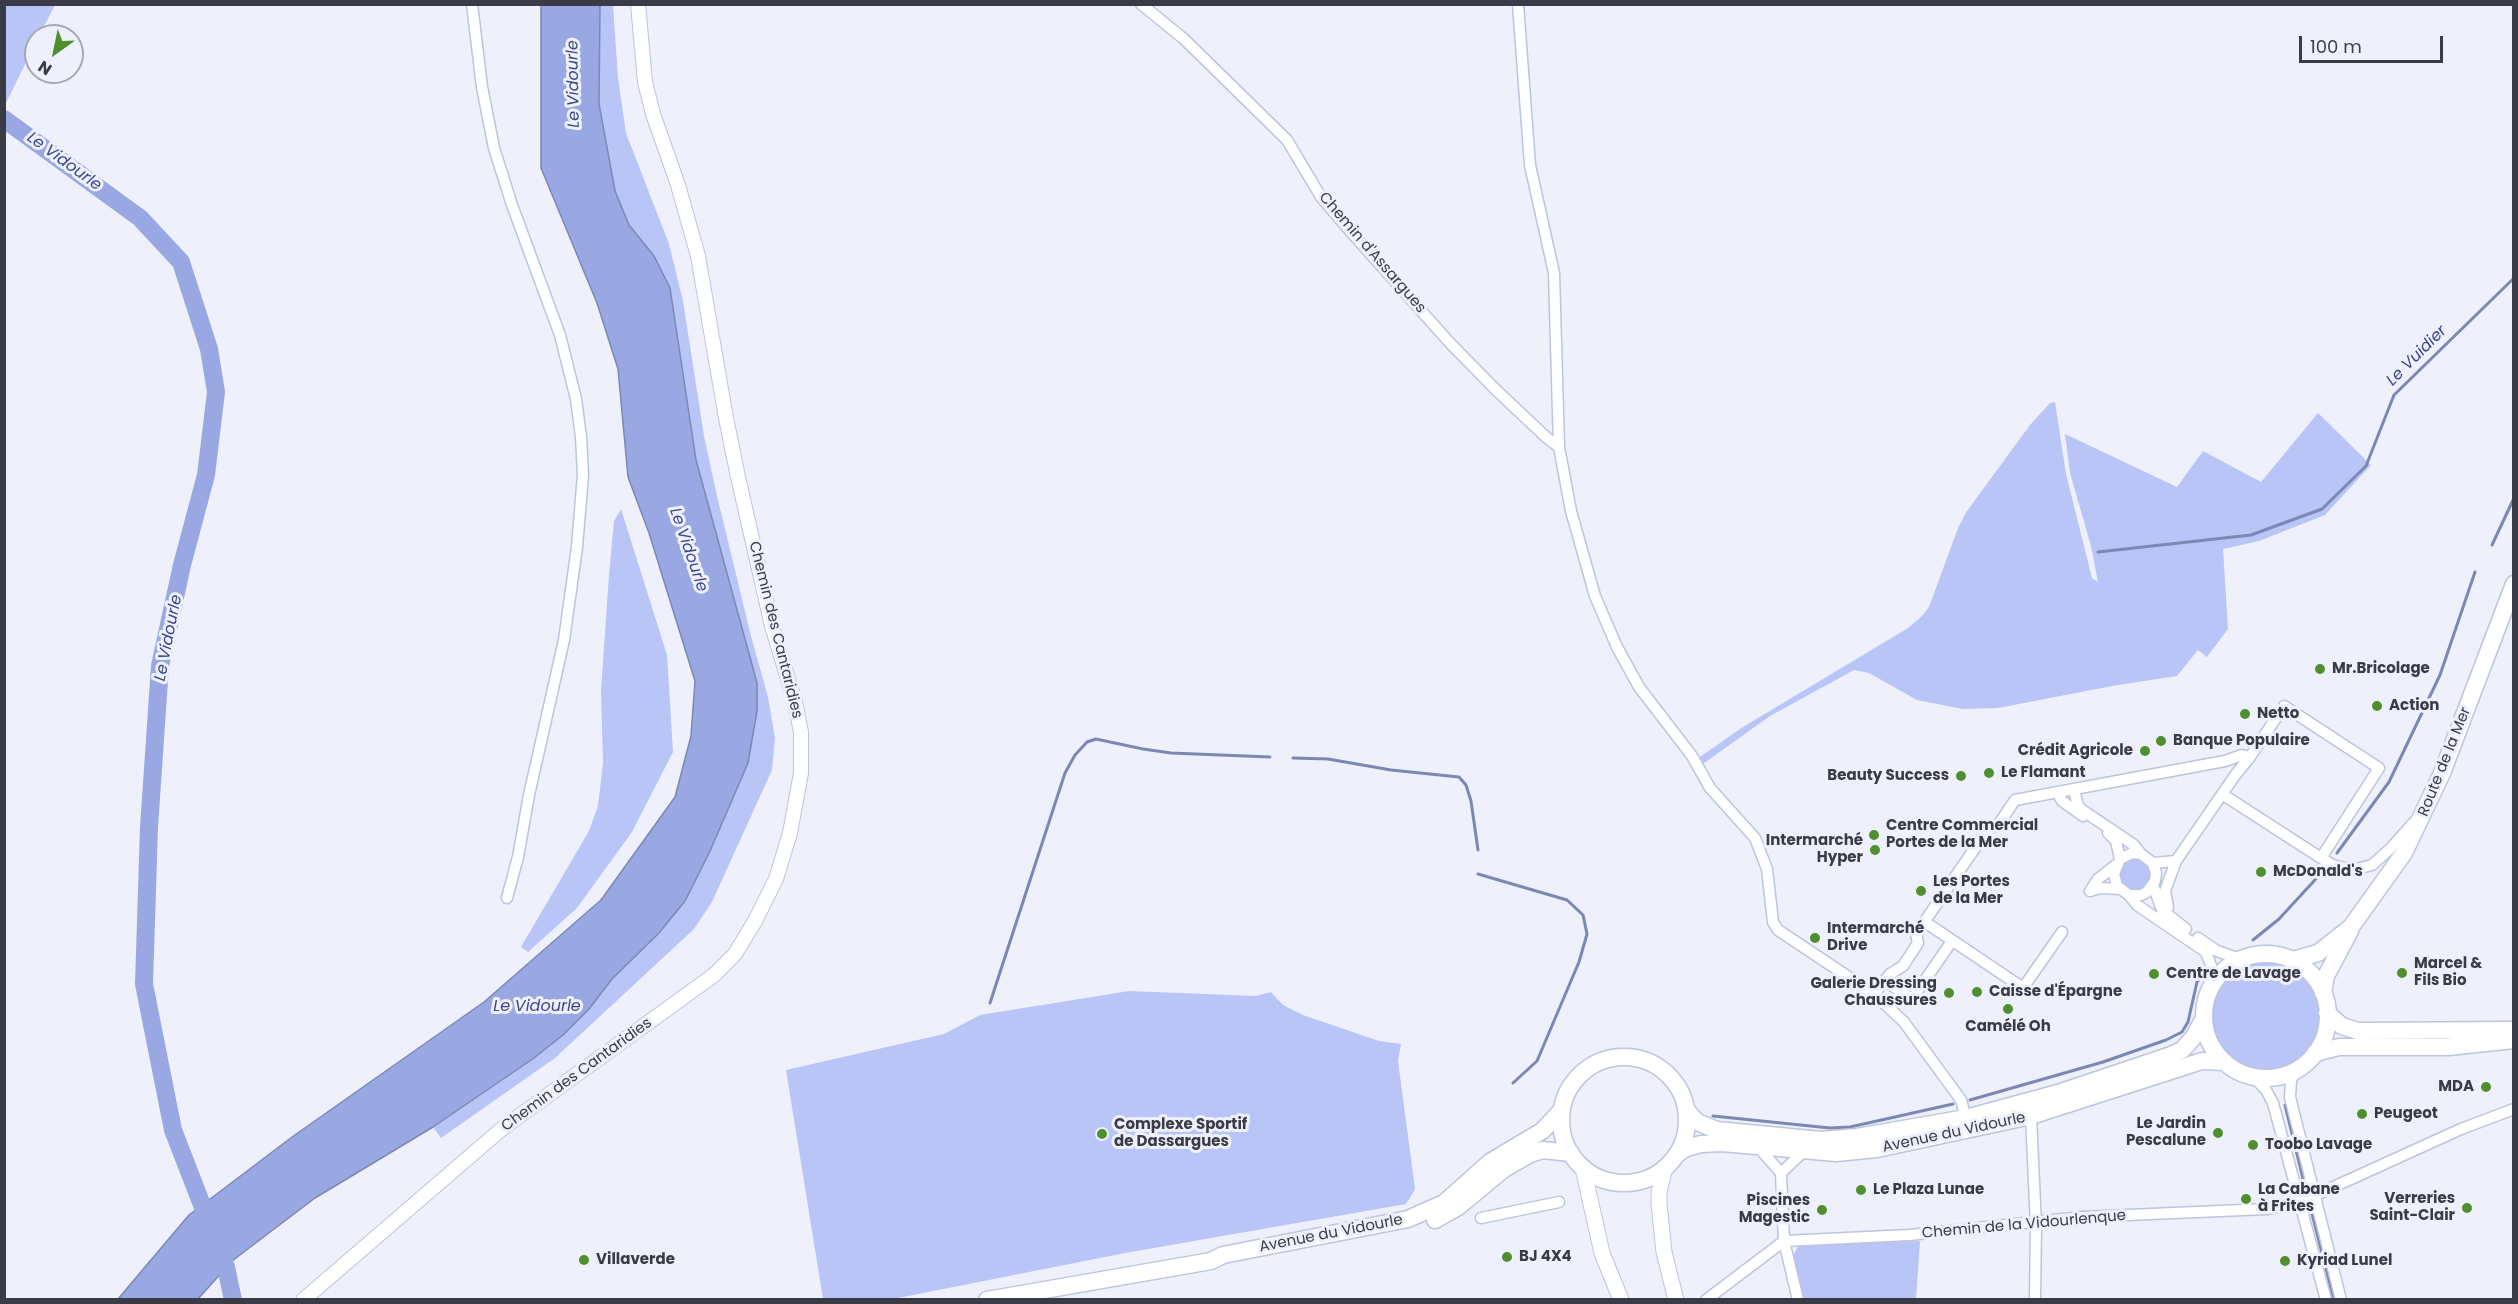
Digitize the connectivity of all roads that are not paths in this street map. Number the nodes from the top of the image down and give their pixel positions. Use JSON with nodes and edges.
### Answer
{"nodes":[{"id":1,"x":472,"y":4,"type":"edge"},
{"id":2,"x":638,"y":4,"type":"edge"},
{"id":3,"x":1141,"y":4,"type":"edge"},
{"id":4,"x":1518,"y":4,"type":"edge"},
{"id":5,"x":1559,"y":447,"type":"junction"},
{"id":6,"x":2514,"y":584,"type":"edge"},
{"id":7,"x":2250,"y":757,"type":"junction"},
{"id":8,"x":2226,"y":760,"type":"junction"},
{"id":9,"x":2242,"y":768,"type":"junction"},
{"id":10,"x":2074,"y":789,"type":"junction"},
{"id":11,"x":2057,"y":792,"type":"junction"},
{"id":12,"x":2222,"y":794,"type":"junction"},
{"id":13,"x":2424,"y":815,"type":"junction"},
{"id":14,"x":2141,"y":854,"type":"junction"},
{"id":15,"x":2321,"y":858,"type":"junction"},
{"id":16,"x":2176,"y":861,"type":"junction"},
{"id":17,"x":2118,"y":862,"type":"junction"},
{"id":18,"x":2152,"y":863,"type":"junction"},
{"id":19,"x":2170,"y":877,"type":"junction"},
{"id":20,"x":2154,"y":883,"type":"junction"},
{"id":21,"x":2125,"y":892,"type":"junction"},
{"id":22,"x":507,"y":898,"type":"dead end"},
{"id":23,"x":2166,"y":911,"type":"junction"},
{"id":24,"x":1925,"y":922,"type":"junction"},
{"id":25,"x":2351,"y":927,"type":"junction"},
{"id":26,"x":2062,"y":932,"type":"dead end"},
{"id":27,"x":1952,"y":941,"type":"junction"},
{"id":28,"x":2240,"y":959,"type":"junction"},
{"id":29,"x":2293,"y":960,"type":"junction"},
{"id":30,"x":2216,"y":979,"type":"junction"},
{"id":31,"x":1885,"y":981,"type":"junction"},
{"id":32,"x":2323,"y":993,"type":"junction"},
{"id":33,"x":1874,"y":994,"type":"junction"},
{"id":34,"x":2327,"y":1013,"type":"junction"},
{"id":35,"x":2204,"y":1018,"type":"junction"},
{"id":36,"x":2514,"y":1030,"type":"edge"},
{"id":37,"x":2514,"y":1040,"type":"edge"},
{"id":38,"x":2315,"y":1053,"type":"junction"},
{"id":39,"x":2225,"y":1062,"type":"junction"},
{"id":40,"x":2295,"y":1070,"type":"junction"},
{"id":41,"x":2253,"y":1076,"type":"junction"},
{"id":42,"x":2514,"y":1109,"type":"edge"},
{"id":43,"x":1561,"y":1111,"type":"junction"},
{"id":44,"x":1687,"y":1111,"type":"junction"},
{"id":45,"x":2031,"y":1116,"type":"junction"},
{"id":46,"x":1966,"y":1118,"type":"junction"},
{"id":47,"x":1759,"y":1148,"type":"junction"},
{"id":48,"x":1803,"y":1152,"type":"junction"},
{"id":49,"x":1570,"y":1153,"type":"junction"},
{"id":50,"x":1677,"y":1154,"type":"junction"},
{"id":51,"x":1583,"y":1168,"type":"junction"},
{"id":52,"x":1665,"y":1168,"type":"junction"},
{"id":53,"x":1781,"y":1173,"type":"junction"},
{"id":54,"x":2315,"y":1195,"type":"junction"},
{"id":55,"x":1559,"y":1202,"type":"dead end"},
{"id":56,"x":2300,"y":1202,"type":"junction"},
{"id":57,"x":1481,"y":1218,"type":"dead end"},
{"id":58,"x":2036,"y":1222,"type":"junction"},
{"id":59,"x":1784,"y":1241,"type":"junction"},
{"id":60,"x":1211,"y":1261,"type":"junction"},
{"id":61,"x":303,"y":1299,"type":"edge"},
{"id":62,"x":987,"y":1299,"type":"edge"},
{"id":63,"x":1621,"y":1299,"type":"edge"},
{"id":64,"x":1676,"y":1299,"type":"edge"},
{"id":65,"x":1707,"y":1299,"type":"edge"},
{"id":66,"x":1798,"y":1299,"type":"edge"},
{"id":67,"x":2035,"y":1299,"type":"edge"},
{"id":68,"x":2326,"y":1299,"type":"edge"},
{"id":69,"x":2341,"y":1299,"type":"edge"}],
"edges":[{"from":1,"to":22,"type":"street"},
{"from":2,"to":61,"type":"street","name":"Chemin des Cantaridies"},
{"from":3,"to":5,"type":"street","name":"Chemin d'Assargues"},
{"from":4,"to":5,"type":"street"},
{"from":5,"to":33,"type":"street"},
{"from":6,"to":13,"type":"main road","name":"Route de la Mer"},
{"from":7,"to":8,"type":"street"},
{"from":7,"to":9,"type":"street"},
{"from":7,"to":15,"type":"street"},
{"from":8,"to":9,"type":"street"},
{"from":8,"to":10,"type":"street"},
{"from":9,"to":12,"type":"street"},
{"from":10,"to":11,"type":"street"},
{"from":10,"to":14,"type":"street"},
{"from":11,"to":17,"type":"street"},
{"from":11,"to":24,"type":"street"},
{"from":12,"to":15,"type":"street"},
{"from":12,"to":16,"type":"street"},
{"from":13,"to":15,"type":"street"},
{"from":13,"to":25,"type":"main road","name":"Route de la Mer"},
{"from":14,"to":17,"type":"street"},
{"from":14,"to":18,"type":"street"},
{"from":16,"to":18,"type":"street"},
{"from":16,"to":19,"type":"street"},
{"from":17,"to":21,"type":"street"},
{"from":17,"to":21,"type":"street"},
{"from":18,"to":20,"type":"street"},
{"from":19,"to":20,"type":"street"},
{"from":19,"to":23,"type":"street"},
{"from":20,"to":21,"type":"street"},
{"from":20,"to":23,"type":"street"},
{"from":21,"to":30,"type":"street"},
{"from":23,"to":28,"type":"street"},
{"from":24,"to":27,"type":"street"},
{"from":24,"to":31,"type":"street"},
{"from":25,"to":29,"type":"main road","name":"Route de la Mer"},
{"from":25,"to":32,"type":"main road","name":"Route de la Mer"},
{"from":26,"to":27,"type":"street"},
{"from":27,"to":31,"type":"street"},
{"from":28,"to":29,"type":"main road"},
{"from":28,"to":30,"type":"main road"},
{"from":29,"to":32,"type":"main road"},
{"from":30,"to":35,"type":"main road"},
{"from":31,"to":33,"type":"street"},
{"from":32,"to":34,"type":"main road"},
{"from":33,"to":46,"type":"street"},
{"from":34,"to":36,"type":"main road"},
{"from":34,"to":38,"type":"main road"},
{"from":35,"to":39,"type":"main road"},
{"from":35,"to":46,"type":"main road","name":"Avenue du Vidourle"},
{"from":37,"to":38,"type":"main road"},
{"from":38,"to":40,"type":"main road"},
{"from":39,"to":41,"type":"main road"},
{"from":39,"to":45,"type":"main road","name":"Avenue du Vidourle"},
{"from":40,"to":41,"type":"main road"},
{"from":40,"to":54,"type":"street"},
{"from":41,"to":56,"type":"street"},
{"from":42,"to":54,"type":"street"},
{"from":43,"to":44,"type":"main road"},
{"from":43,"to":49,"type":"main road"},
{"from":43,"to":60,"type":"main road","name":"Avenue du Vidourle"},
{"from":44,"to":46,"type":"main road","name":"Avenue du Vidourle"},
{"from":44,"to":50,"type":"main road"},
{"from":45,"to":48,"type":"main road","name":"Avenue du Vidourle"},
{"from":45,"to":58,"type":"street"},
{"from":47,"to":48,"type":"main road","name":"Avenue du Vidourle"},
{"from":47,"to":50,"type":"main road","name":"Avenue du Vidourle"},
{"from":47,"to":53,"type":"street"},
{"from":48,"to":53,"type":"street"},
{"from":49,"to":51,"type":"main road"},
{"from":49,"to":60,"type":"main road","name":"Avenue du Vidourle"},
{"from":50,"to":52,"type":"main road"},
{"from":51,"to":52,"type":"main road"},
{"from":51,"to":63,"type":"main road"},
{"from":52,"to":64,"type":"main road"},
{"from":53,"to":59,"type":"street"},
{"from":54,"to":56,"type":"street","name":"Chemin de la Vidourlenque"},
{"from":54,"to":69,"type":"street"},
{"from":55,"to":57,"type":"street"},
{"from":56,"to":58,"type":"street","name":"Chemin de la Vidourlenque"},
{"from":56,"to":68,"type":"street"},
{"from":58,"to":59,"type":"street","name":"Chemin de la Vidourlenque"},
{"from":58,"to":67,"type":"street"},
{"from":59,"to":65,"type":"street"},
{"from":59,"to":66,"type":"street"},
{"from":60,"to":62,"type":"main road","name":"Avenue du Vidourle"}]}
